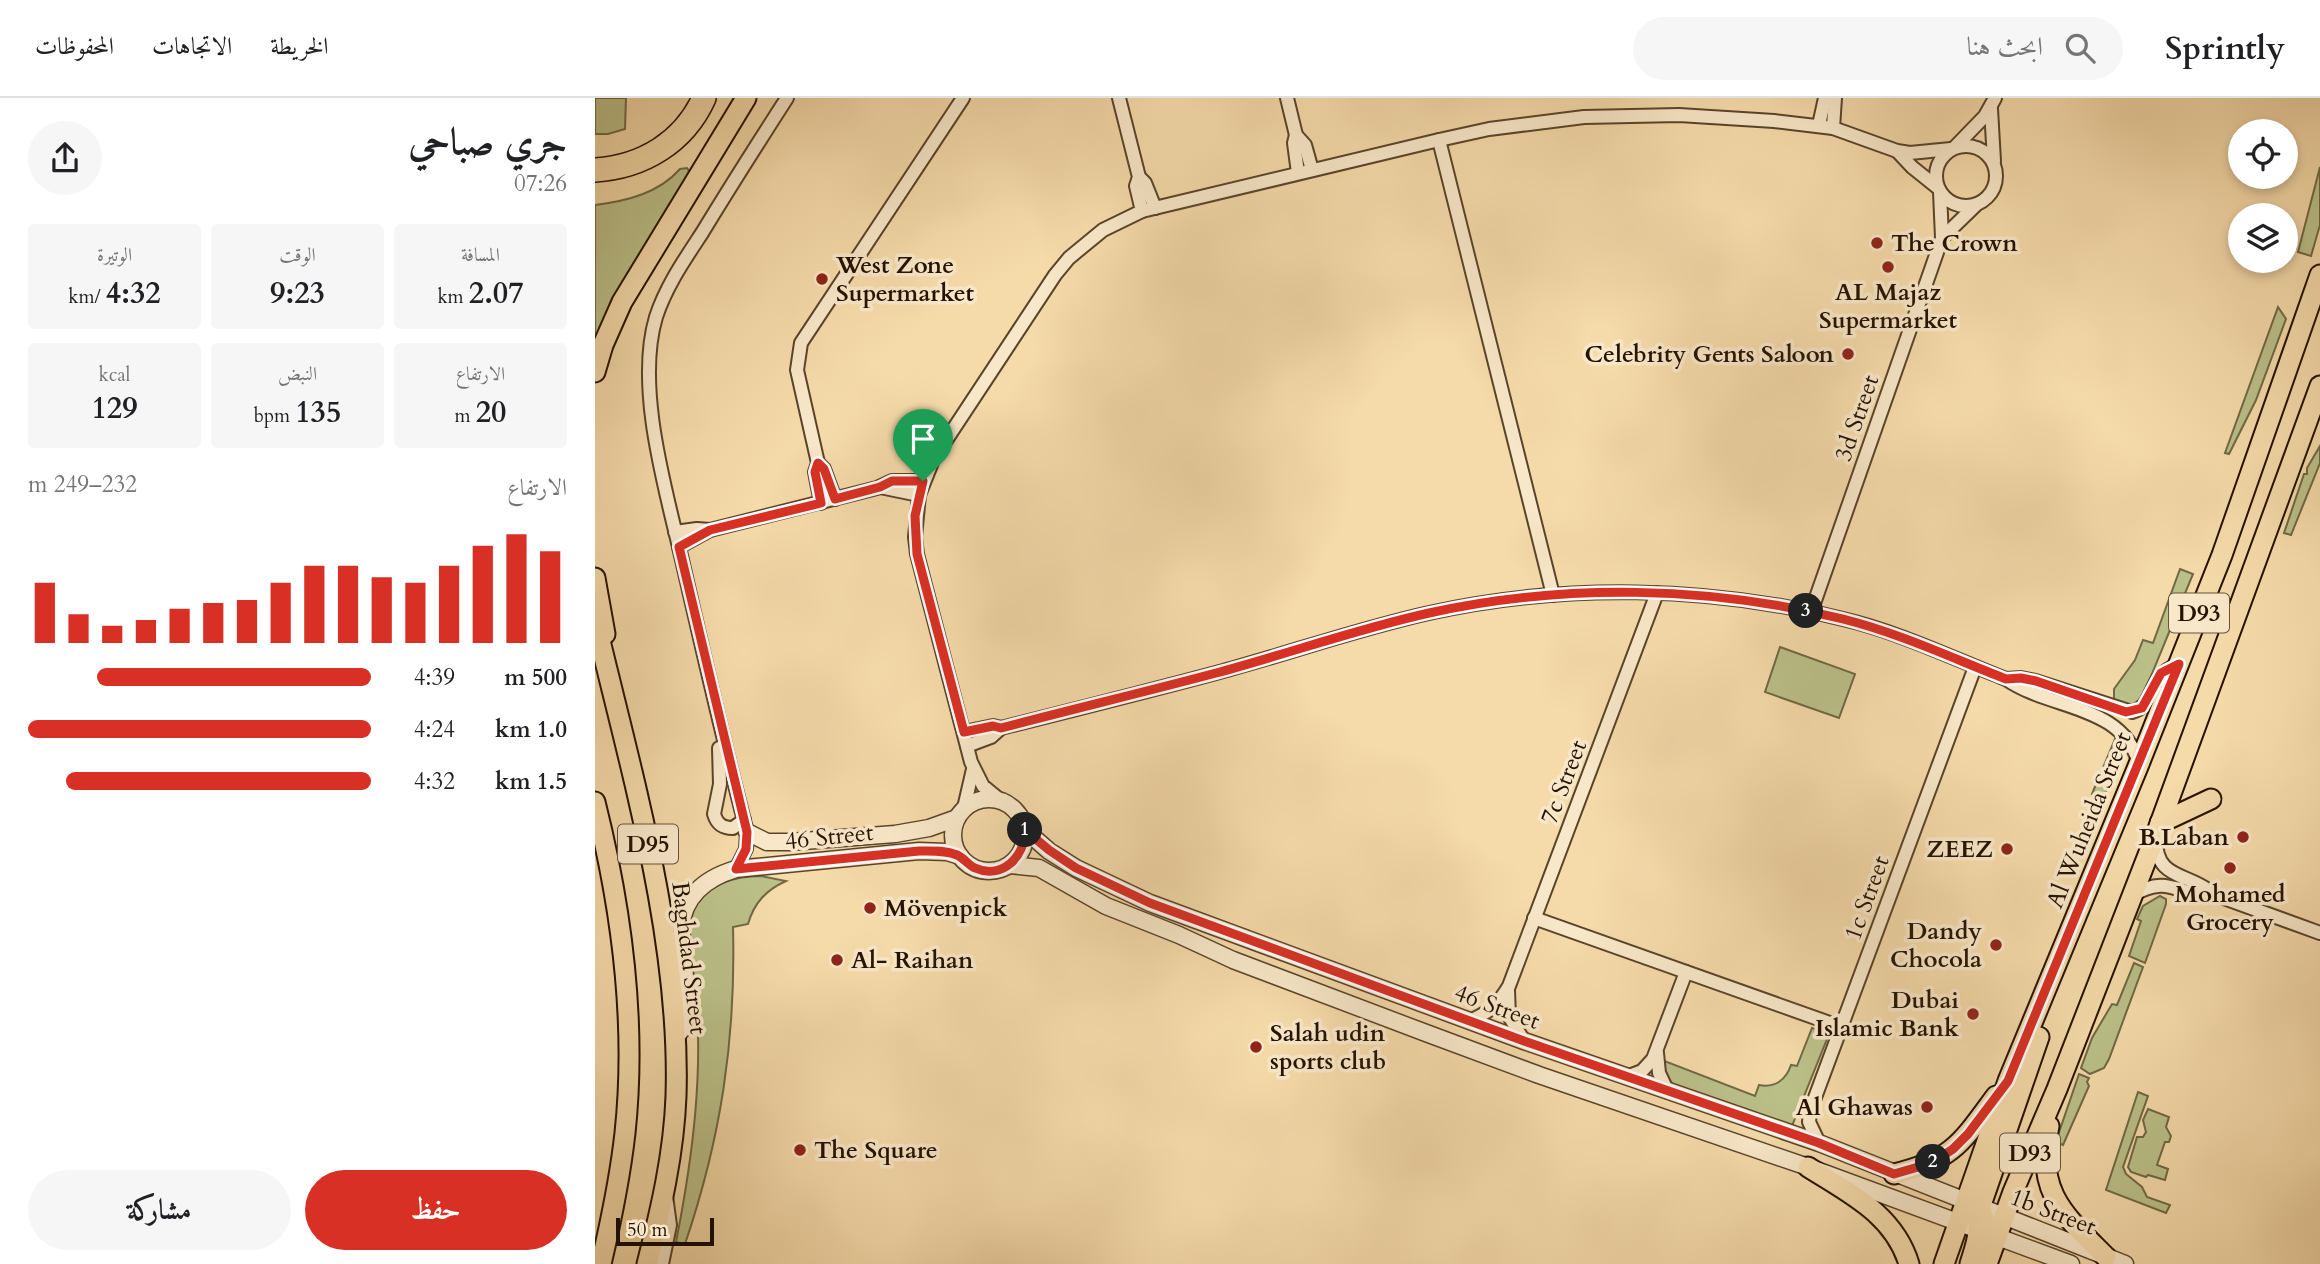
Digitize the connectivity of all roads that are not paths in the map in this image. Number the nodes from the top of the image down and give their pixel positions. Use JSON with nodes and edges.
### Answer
{"nodes":[{"id":1,"x":704,"y":98,"type":"edge"},
{"id":2,"x":746,"y":98,"type":"edge"},
{"id":3,"x":787,"y":98,"type":"edge"},
{"id":4,"x":963,"y":98,"type":"edge"},
{"id":5,"x":1119,"y":98,"type":"edge"},
{"id":6,"x":1287,"y":98,"type":"edge"},
{"id":7,"x":1825,"y":98,"type":"edge"},
{"id":8,"x":1835,"y":98,"type":"edge"},
{"id":9,"x":1993,"y":104,"type":"edge"},
{"id":10,"x":1819,"y":125,"type":"junction"},
{"id":11,"x":1833,"y":128,"type":"junction"},
{"id":12,"x":1296,"y":135,"type":"junction"},
{"id":13,"x":1439,"y":140,"type":"junction"},
{"id":14,"x":1952,"y":148,"type":"junction"},
{"id":15,"x":1897,"y":151,"type":"junction"},
{"id":16,"x":1995,"y":165,"type":"junction"},
{"id":17,"x":595,"y":170,"type":"edge"},
{"id":18,"x":1312,"y":170,"type":"junction"},
{"id":19,"x":1298,"y":173,"type":"junction"},
{"id":20,"x":1939,"y":189,"type":"junction"},
{"id":21,"x":1976,"y":205,"type":"junction"},
{"id":22,"x":1149,"y":209,"type":"junction"},
{"id":23,"x":1942,"y":238,"type":"junction"},
{"id":24,"x":2320,"y":275,"type":"edge"},
{"id":25,"x":595,"y":372,"type":"edge"},
{"id":26,"x":2320,"y":387,"type":"edge"},
{"id":27,"x":818,"y":463,"type":"junction"},
{"id":28,"x":923,"y":481,"type":"junction"},
{"id":29,"x":880,"y":487,"type":"junction"},
{"id":30,"x":919,"y":495,"type":"junction"},
{"id":31,"x":835,"y":499,"type":"junction"},
{"id":32,"x":821,"y":503,"type":"junction"},
{"id":33,"x":710,"y":530,"type":"junction"},
{"id":34,"x":675,"y":532,"type":"junction"},
{"id":35,"x":679,"y":547,"type":"junction"},
{"id":36,"x":595,"y":578,"type":"edge"},
{"id":37,"x":1657,"y":593,"type":"junction"},
{"id":38,"x":1553,"y":595,"type":"junction"},
{"id":39,"x":1811,"y":612,"type":"junction"},
{"id":40,"x":595,"y":620,"type":"edge"},
{"id":41,"x":603,"y":653,"type":"junction"},
{"id":42,"x":2179,"y":664,"type":"junction"},
{"id":43,"x":1975,"y":667,"type":"junction"},
{"id":44,"x":2006,"y":679,"type":"junction"},
{"id":45,"x":714,"y":703,"type":"junction"},
{"id":46,"x":1001,"y":728,"type":"junction"},
{"id":47,"x":964,"y":732,"type":"junction"},
{"id":48,"x":967,"y":746,"type":"junction"},
{"id":49,"x":2139,"y":764,"type":"junction"},
{"id":50,"x":973,"y":769,"type":"junction"},
{"id":51,"x":2211,"y":799,"type":"dead end"},
{"id":52,"x":1000,"y":800,"type":"junction"},
{"id":53,"x":595,"y":802,"type":"edge"},
{"id":54,"x":960,"y":813,"type":"junction"},
{"id":55,"x":745,"y":826,"type":"junction"},
{"id":56,"x":2158,"y":828,"type":"junction"},
{"id":57,"x":1025,"y":830,"type":"junction"},
{"id":58,"x":960,"y":856,"type":"junction"},
{"id":59,"x":1010,"y":865,"type":"junction"},
{"id":60,"x":736,"y":869,"type":"junction"},
{"id":61,"x":2210,"y":893,"type":"junction"},
{"id":62,"x":2131,"y":896,"type":"junction"},
{"id":63,"x":1534,"y":918,"type":"junction"},
{"id":64,"x":2320,"y":933,"type":"edge"},
{"id":65,"x":1686,"y":972,"type":"junction"},
{"id":66,"x":1509,"y":986,"type":"junction"},
{"id":67,"x":2042,"y":999,"type":"junction"},
{"id":68,"x":1469,"y":1021,"type":"junction"},
{"id":69,"x":1841,"y":1027,"type":"junction"},
{"id":70,"x":675,"y":1038,"type":"junction"},
{"id":71,"x":1524,"y":1041,"type":"junction"},
{"id":72,"x":1657,"y":1051,"type":"junction"},
{"id":73,"x":1626,"y":1077,"type":"junction"},
{"id":74,"x":2008,"y":1081,"type":"junction"},
{"id":75,"x":2057,"y":1089,"type":"junction"},
{"id":76,"x":1668,"y":1092,"type":"junction"},
{"id":77,"x":1819,"y":1143,"type":"junction"},
{"id":78,"x":1808,"y":1167,"type":"junction"},
{"id":79,"x":1894,"y":1174,"type":"junction"},
{"id":80,"x":664,"y":1190,"type":"junction"},
{"id":81,"x":1973,"y":1205,"type":"junction"},
{"id":82,"x":2005,"y":1218,"type":"junction"},
{"id":83,"x":1958,"y":1222,"type":"junction"},
{"id":84,"x":1988,"y":1233,"type":"junction"},
{"id":85,"x":2115,"y":1261,"type":"edge"},
{"id":86,"x":601,"y":1264,"type":"edge"},
{"id":87,"x":647,"y":1264,"type":"edge"},
{"id":88,"x":663,"y":1264,"type":"edge"},
{"id":89,"x":1909,"y":1264,"type":"edge"},
{"id":90,"x":1944,"y":1264,"type":"edge"},
{"id":91,"x":1970,"y":1264,"type":"edge"},
{"id":92,"x":1987,"y":1264,"type":"edge"},
{"id":93,"x":2071,"y":1264,"type":"edge"}],
"edges":[{"from":1,"to":17,"type":"highway"},
{"from":2,"to":25,"type":"main road"},
{"from":3,"to":34,"type":"street"},
{"from":4,"to":27,"type":"street"},
{"from":5,"to":22,"type":"street"},
{"from":6,"to":12,"type":"street"},
{"from":7,"to":10,"type":"street"},
{"from":8,"to":11,"type":"street"},
{"from":9,"to":14,"type":"street"},
{"from":9,"to":16,"type":"street"},
{"from":10,"to":11,"type":"street"},
{"from":10,"to":13,"type":"street"},
{"from":11,"to":15,"type":"street"},
{"from":12,"to":18,"type":"street"},
{"from":12,"to":19,"type":"street"},
{"from":13,"to":18,"type":"street"},
{"from":13,"to":38,"type":"street"},
{"from":14,"to":15,"type":"street"},
{"from":14,"to":16,"type":"street"},
{"from":14,"to":20,"type":"street"},
{"from":15,"to":20,"type":"street"},
{"from":16,"to":21,"type":"street"},
{"from":18,"to":19,"type":"street"},
{"from":19,"to":22,"type":"street"},
{"from":20,"to":21,"type":"street"},
{"from":20,"to":23,"type":"street","name":"3d Street"},
{"from":21,"to":23,"type":"street","name":"3d Street"},
{"from":22,"to":28,"type":"street"},
{"from":23,"to":39,"type":"street","name":"3d Street"},
{"from":24,"to":42,"type":"main road","name":"Al Wuheida Street","number":"D93"},
{"from":26,"to":56,"type":"main road","number":"D93"},
{"from":27,"to":31,"type":"street"},
{"from":27,"to":32,"type":"street"},
{"from":28,"to":29,"type":"street"},
{"from":28,"to":30,"type":"street"},
{"from":29,"to":30,"type":"street"},
{"from":29,"to":31,"type":"street"},
{"from":30,"to":47,"type":"street"},
{"from":31,"to":32,"type":"street"},
{"from":32,"to":33,"type":"street"},
{"from":33,"to":34,"type":"street"},
{"from":33,"to":35,"type":"street"},
{"from":34,"to":35,"type":"street"},
{"from":35,"to":45,"type":"street"},
{"from":36,"to":41,"type":"main road"},
{"from":37,"to":38,"type":"street"},
{"from":37,"to":39,"type":"street"},
{"from":37,"to":63,"type":"street","name":"7c Street"},
{"from":38,"to":46,"type":"street"},
{"from":39,"to":43,"type":"street"},
{"from":40,"to":41,"type":"main road","name":"Baghdad Street","number":"D95"},
{"from":41,"to":70,"type":"main road","name":"Baghdad Street","number":"D95"},
{"from":42,"to":44,"type":"street"},
{"from":42,"to":49,"type":"main road","name":"Al Wuheida Street","number":"D93"},
{"from":43,"to":44,"type":"street"},
{"from":43,"to":69,"type":"street","name":"1c Street"},
{"from":44,"to":49,"type":"street"},
{"from":45,"to":55,"type":"street"},
{"from":45,"to":55,"type":"street"},
{"from":46,"to":47,"type":"street"},
{"from":46,"to":48,"type":"street"},
{"from":47,"to":48,"type":"street"},
{"from":48,"to":50,"type":"street"},
{"from":49,"to":67,"type":"main road","name":"Al Wuheida Street","number":"D93"},
{"from":50,"to":52,"type":"street"},
{"from":50,"to":54,"type":"street"},
{"from":51,"to":56,"type":"main road"},
{"from":52,"to":54,"type":"street"},
{"from":52,"to":57,"type":"street"},
{"from":53,"to":86,"type":"main road","number":"D95"},
{"from":54,"to":55,"type":"street","name":"46 Street"},
{"from":54,"to":58,"type":"street"},
{"from":55,"to":60,"type":"street"},
{"from":56,"to":61,"type":"street"},
{"from":56,"to":62,"type":"main road","number":"D93"},
{"from":57,"to":59,"type":"street"},
{"from":57,"to":68,"type":"street","name":"46 Street"},
{"from":58,"to":59,"type":"street"},
{"from":58,"to":60,"type":"street","name":"46 Street"},
{"from":59,"to":78,"type":"street","name":"46 Street"},
{"from":60,"to":70,"type":"street","name":"46 Street"},
{"from":61,"to":62,"type":"street"},
{"from":61,"to":64,"type":"street"},
{"from":62,"to":75,"type":"main road","number":"D93"},
{"from":63,"to":65,"type":"street"},
{"from":63,"to":66,"type":"street","name":"7c Street"},
{"from":65,"to":69,"type":"street"},
{"from":65,"to":72,"type":"street"},
{"from":66,"to":68,"type":"street","name":"7c Street"},
{"from":66,"to":71,"type":"street","name":"7c Street"},
{"from":67,"to":74,"type":"main road","name":"Al Wuheida Street","number":"D93"},
{"from":67,"to":81,"type":"main road"},
{"from":68,"to":71,"type":"street","name":"46 Street"},
{"from":69,"to":77,"type":"street","name":"1c Street"},
{"from":70,"to":80,"type":"main road","name":"Baghdad Street","number":"D95"},
{"from":71,"to":73,"type":"street","name":"46 Street"},
{"from":72,"to":73,"type":"street"},
{"from":72,"to":76,"type":"street"},
{"from":73,"to":76,"type":"street","name":"46 Street"},
{"from":74,"to":79,"type":"main road"},
{"from":74,"to":81,"type":"main road","name":"Al Wuheida Street","number":"D93"},
{"from":75,"to":82,"type":"main road","number":"D93"},
{"from":75,"to":85,"type":"main road"},
{"from":76,"to":77,"type":"street","name":"46 Street"},
{"from":77,"to":79,"type":"street","name":"46 Street"},
{"from":78,"to":83,"type":"street","name":"46 Street"},
{"from":78,"to":89,"type":"main road"},
{"from":79,"to":81,"type":"street","name":"46 Street"},
{"from":80,"to":87,"type":"main road","name":"Baghdad Street","number":"D95"},
{"from":80,"to":88,"type":"street"},
{"from":81,"to":82,"type":"street","name":"1b Street"},
{"from":81,"to":83,"type":"main road","name":"Al Wuheida Street","number":"D93"},
{"from":81,"to":84,"type":"main road"},
{"from":82,"to":84,"type":"main road","number":"D93"},
{"from":82,"to":85,"type":"street","name":"1b Street"},
{"from":83,"to":84,"type":"street","name":"1b Street"},
{"from":83,"to":90,"type":"main road","name":"Al Wuheida Street","number":"D93"},
{"from":84,"to":91,"type":"main road"},
{"from":84,"to":92,"type":"main road","number":"D93"},
{"from":84,"to":93,"type":"street","name":"1b Street"}]}
